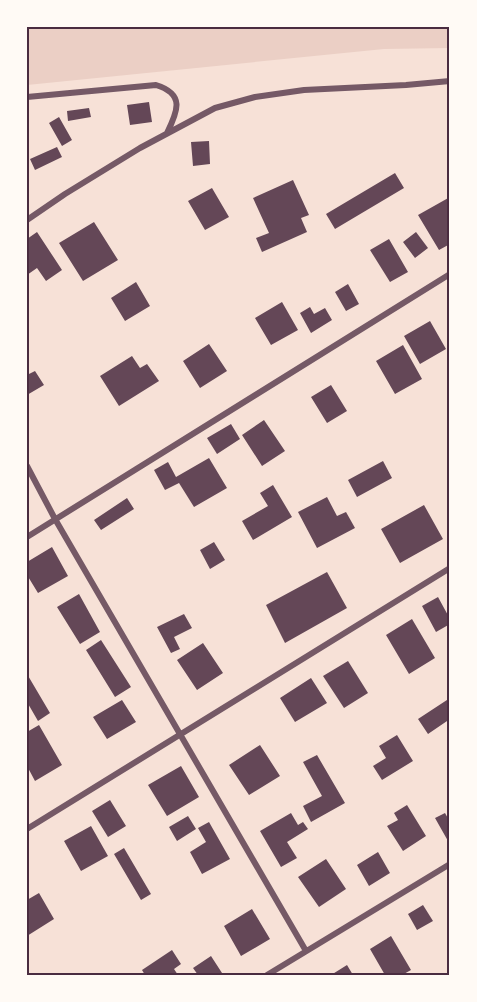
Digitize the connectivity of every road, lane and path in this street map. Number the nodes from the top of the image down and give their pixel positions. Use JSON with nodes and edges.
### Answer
{"nodes":[{"id":1,"x":450,"y":81,"type":"edge"},
{"id":2,"x":27,"y":97,"type":"edge"},
{"id":3,"x":167,"y":134,"type":"junction"},
{"id":4,"x":27,"y":220,"type":"edge"},
{"id":5,"x":450,"y":274,"type":"edge"},
{"id":6,"x":27,"y":466,"type":"edge"},
{"id":7,"x":55,"y":519,"type":"junction"},
{"id":8,"x":27,"y":537,"type":"edge"},
{"id":9,"x":450,"y":568,"type":"edge"},
{"id":10,"x":181,"y":735,"type":"junction"},
{"id":11,"x":27,"y":829,"type":"edge"},
{"id":12,"x":450,"y":864,"type":"edge"},
{"id":13,"x":306,"y":951,"type":"junction"},
{"id":14,"x":267,"y":975,"type":"edge"}],
"edges":[{"from":1,"to":3,"type":"street"},
{"from":2,"to":3,"type":"street"},
{"from":3,"to":4,"type":"street"},
{"from":5,"to":7,"type":"street"},
{"from":6,"to":7,"type":"street"},
{"from":7,"to":8,"type":"street"},
{"from":7,"to":10,"type":"street"},
{"from":9,"to":10,"type":"street"},
{"from":10,"to":11,"type":"street"},
{"from":10,"to":13,"type":"street"},
{"from":12,"to":13,"type":"street"},
{"from":13,"to":14,"type":"street"}]}
